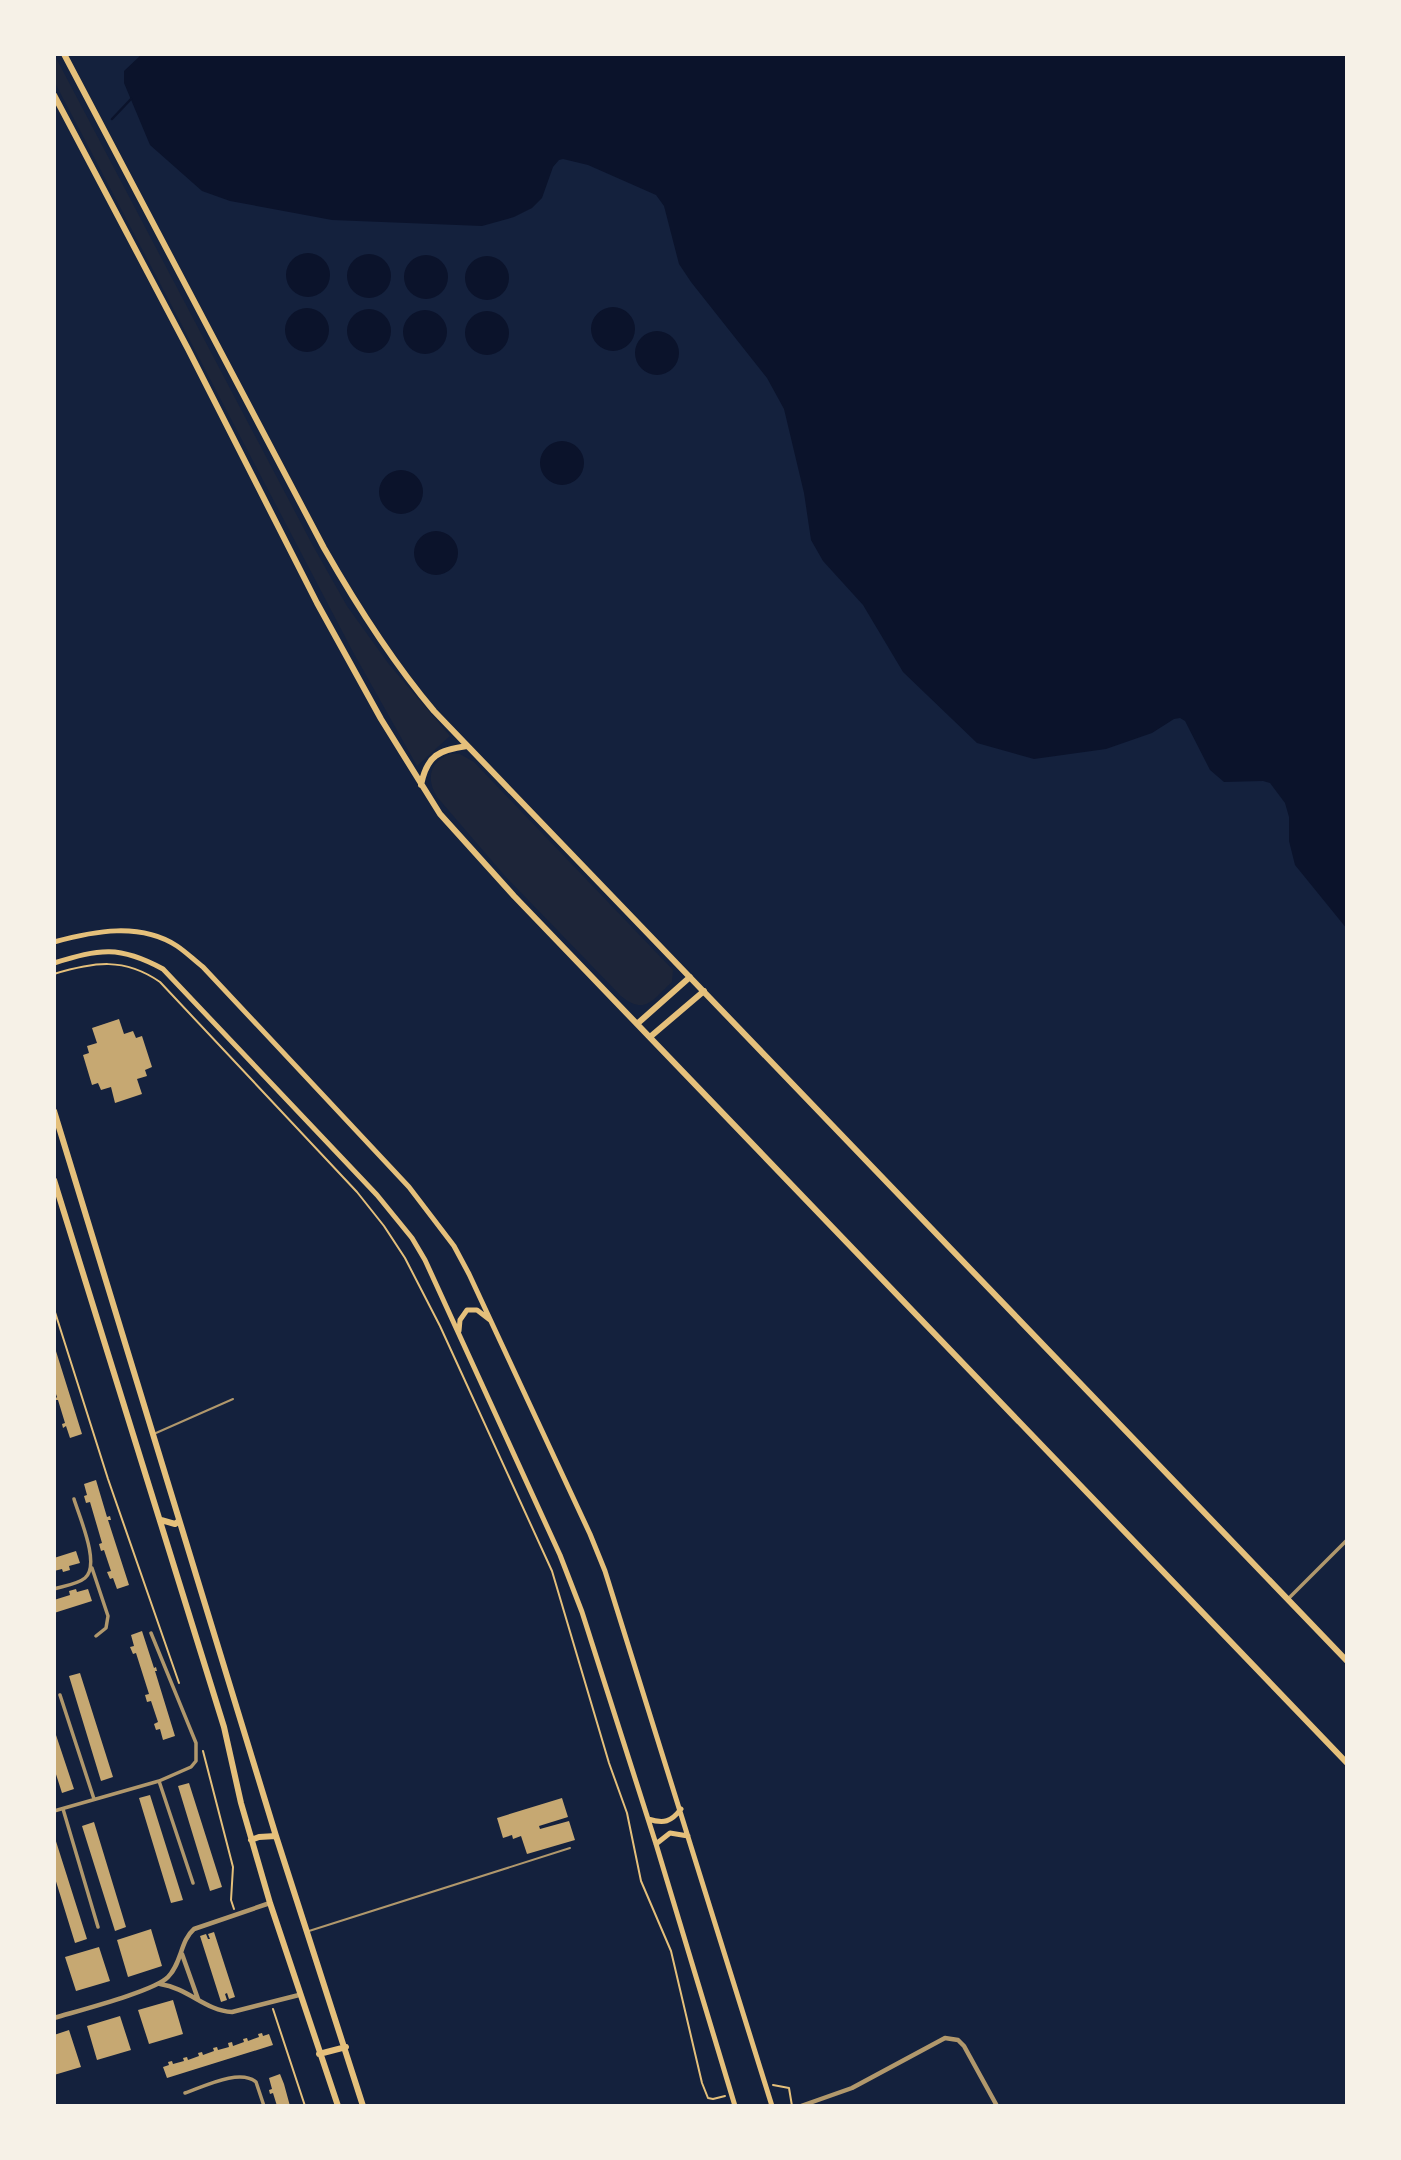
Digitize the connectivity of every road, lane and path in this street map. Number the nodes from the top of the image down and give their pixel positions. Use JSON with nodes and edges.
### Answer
{"nodes":[{"id":1,"x":64,"y":54,"type":"edge"},
{"id":2,"x":54,"y":95,"type":"edge"},
{"id":3,"x":467,"y":746,"type":"junction"},
{"id":4,"x":421,"y":786,"type":"junction"},
{"id":5,"x":54,"y":942,"type":"edge"},
{"id":6,"x":54,"y":964,"type":"edge"},
{"id":7,"x":54,"y":974,"type":"edge"},
{"id":8,"x":690,"y":977,"type":"junction"},
{"id":9,"x":704,"y":991,"type":"junction"},
{"id":10,"x":637,"y":1024,"type":"junction"},
{"id":11,"x":650,"y":1037,"type":"junction"},
{"id":12,"x":54,"y":1111,"type":"edge"},
{"id":13,"x":54,"y":1180,"type":"edge"},
{"id":14,"x":54,"y":1309,"type":"edge"},
{"id":15,"x":492,"y":1323,"type":"junction"},
{"id":16,"x":459,"y":1332,"type":"junction"},
{"id":17,"x":233,"y":1399,"type":"dead end"},
{"id":18,"x":152,"y":1434,"type":"junction"},
{"id":19,"x":74,"y":1499,"type":"dead end"},
{"id":20,"x":161,"y":1520,"type":"junction"},
{"id":21,"x":179,"y":1521,"type":"junction"},
{"id":22,"x":1347,"y":1540,"type":"edge"},
{"id":23,"x":92,"y":1568,"type":"junction"},
{"id":24,"x":54,"y":1589,"type":"edge"},
{"id":25,"x":1287,"y":1601,"type":"junction"},
{"id":26,"x":151,"y":1633,"type":"dead end"},
{"id":27,"x":96,"y":1636,"type":"dead end"},
{"id":28,"x":1347,"y":1661,"type":"edge"},
{"id":29,"x":180,"y":1684,"type":"dead end"},
{"id":30,"x":60,"y":1695,"type":"dead end"},
{"id":31,"x":202,"y":1747,"type":"dead end"},
{"id":32,"x":1347,"y":1763,"type":"edge"},
{"id":33,"x":159,"y":1781,"type":"junction"},
{"id":34,"x":94,"y":1799,"type":"junction"},
{"id":35,"x":681,"y":1809,"type":"junction"},
{"id":36,"x":63,"y":1810,"type":"junction"},
{"id":37,"x":54,"y":1811,"type":"edge"},
{"id":38,"x":648,"y":1819,"type":"junction"},
{"id":39,"x":276,"y":1836,"type":"junction"},
{"id":40,"x":688,"y":1836,"type":"junction"},
{"id":41,"x":251,"y":1840,"type":"junction"},
{"id":42,"x":656,"y":1844,"type":"junction"},
{"id":43,"x":570,"y":1848,"type":"dead end"},
{"id":44,"x":193,"y":1883,"type":"dead end"},
{"id":45,"x":270,"y":1903,"type":"junction"},
{"id":46,"x":236,"y":1914,"type":"junction"},
{"id":47,"x":98,"y":1927,"type":"dead end"},
{"id":48,"x":308,"y":1931,"type":"junction"},
{"id":49,"x":182,"y":1954,"type":"junction"},
{"id":50,"x":160,"y":1984,"type":"junction"},
{"id":51,"x":299,"y":1995,"type":"junction"},
{"id":52,"x":199,"y":1999,"type":"junction"},
{"id":53,"x":270,"y":2001,"type":"junction"},
{"id":54,"x":54,"y":2018,"type":"edge"},
{"id":55,"x":346,"y":2047,"type":"junction"},
{"id":56,"x":319,"y":2054,"type":"junction"},
{"id":57,"x":765,"y":2084,"type":"junction"},
{"id":58,"x":185,"y":2093,"type":"dead end"},
{"id":59,"x":731,"y":2094,"type":"junction"},
{"id":60,"x":264,"y":2106,"type":"edge"},
{"id":61,"x":305,"y":2106,"type":"edge"},
{"id":62,"x":338,"y":2106,"type":"edge"},
{"id":63,"x":363,"y":2106,"type":"edge"},
{"id":64,"x":736,"y":2106,"type":"edge"},
{"id":65,"x":772,"y":2106,"type":"edge"},
{"id":66,"x":792,"y":2106,"type":"edge"},
{"id":67,"x":802,"y":2106,"type":"edge"},
{"id":68,"x":997,"y":2106,"type":"edge"}],
"edges":[{"from":1,"to":3,"type":"main road"},
{"from":2,"to":4,"type":"main road"},
{"from":3,"to":4,"type":"main road"},
{"from":3,"to":8,"type":"main road"},
{"from":4,"to":10,"type":"main road"},
{"from":5,"to":15,"type":"main road"},
{"from":6,"to":16,"type":"main road"},
{"from":7,"to":59,"type":"path"},
{"from":8,"to":9,"type":"main road"},
{"from":8,"to":10,"type":"main road"},
{"from":9,"to":11,"type":"main road"},
{"from":9,"to":25,"type":"main road"},
{"from":10,"to":11,"type":"main road"},
{"from":11,"to":32,"type":"main road"},
{"from":12,"to":18,"type":"main road"},
{"from":13,"to":20,"type":"main road"},
{"from":14,"to":29,"type":"path"},
{"from":15,"to":16,"type":"main road"},
{"from":15,"to":35,"type":"main road"},
{"from":16,"to":38,"type":"main road"},
{"from":17,"to":18,"type":"lane"},
{"from":18,"to":21,"type":"main road"},
{"from":19,"to":23,"type":"street"},
{"from":20,"to":21,"type":"main road"},
{"from":20,"to":41,"type":"main road"},
{"from":21,"to":39,"type":"main road"},
{"from":22,"to":25,"type":"street"},
{"from":23,"to":24,"type":"street"},
{"from":23,"to":27,"type":"street"},
{"from":25,"to":28,"type":"main road"},
{"from":26,"to":33,"type":"street"},
{"from":30,"to":34,"type":"street"},
{"from":31,"to":46,"type":"path"},
{"from":33,"to":34,"type":"street"},
{"from":33,"to":44,"type":"street"},
{"from":34,"to":36,"type":"street"},
{"from":35,"to":38,"type":"main road"},
{"from":35,"to":40,"type":"main road"},
{"from":36,"to":37,"type":"street"},
{"from":36,"to":47,"type":"street"},
{"from":38,"to":42,"type":"main road"},
{"from":39,"to":41,"type":"main road"},
{"from":39,"to":48,"type":"main road"},
{"from":40,"to":42,"type":"main road"},
{"from":40,"to":57,"type":"main road"},
{"from":41,"to":45,"type":"main road"},
{"from":42,"to":59,"type":"main road"},
{"from":43,"to":48,"type":"lane"},
{"from":45,"to":46,"type":"street"},
{"from":45,"to":51,"type":"main road"},
{"from":46,"to":49,"type":"street"},
{"from":48,"to":55,"type":"main road"},
{"from":49,"to":50,"type":"street"},
{"from":49,"to":52,"type":"street"},
{"from":50,"to":52,"type":"street"},
{"from":50,"to":54,"type":"street"},
{"from":51,"to":53,"type":"street"},
{"from":51,"to":56,"type":"main road"},
{"from":52,"to":53,"type":"street"},
{"from":53,"to":61,"type":"path"},
{"from":55,"to":56,"type":"main road"},
{"from":55,"to":63,"type":"main road"},
{"from":56,"to":62,"type":"main road"},
{"from":57,"to":65,"type":"main road"},
{"from":57,"to":66,"type":"path"},
{"from":58,"to":60,"type":"street"},
{"from":59,"to":64,"type":"main road"},
{"from":67,"to":68,"type":"street"}]}
